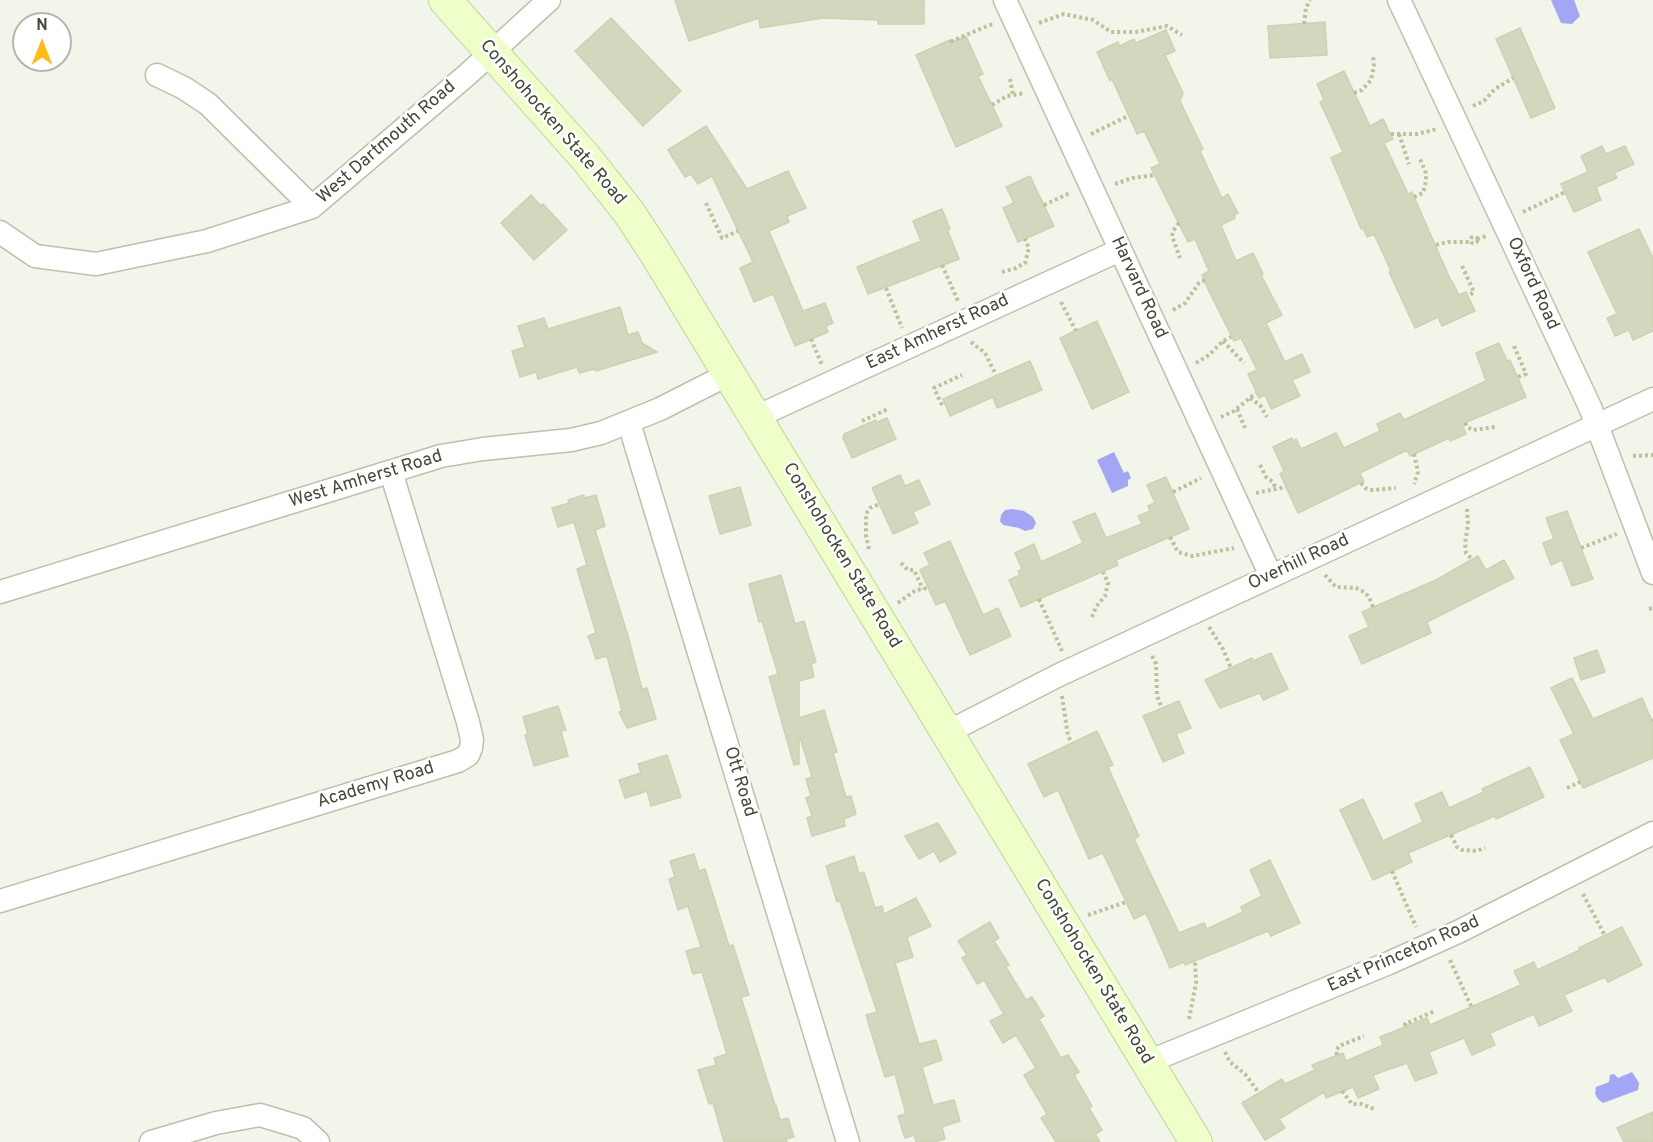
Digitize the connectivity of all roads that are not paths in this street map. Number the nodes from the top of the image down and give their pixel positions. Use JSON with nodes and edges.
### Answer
{"nodes":[{"id":1,"x":445,"y":0,"type":"edge"},
{"id":2,"x":549,"y":0,"type":"edge"},
{"id":3,"x":1005,"y":0,"type":"edge"},
{"id":4,"x":1399,"y":0,"type":"edge"},
{"id":5,"x":491,"y":52,"type":"junction"},
{"id":6,"x":157,"y":75,"type":"dead end"},
{"id":7,"x":312,"y":207,"type":"junction"},
{"id":8,"x":0,"y":232,"type":"edge"},
{"id":9,"x":1120,"y":250,"type":"junction"},
{"id":10,"x":729,"y":374,"type":"junction"},
{"id":11,"x":1653,"y":399,"type":"edge"},
{"id":12,"x":756,"y":417,"type":"junction"},
{"id":13,"x":629,"y":423,"type":"junction"},
{"id":14,"x":1597,"y":425,"type":"junction"},
{"id":15,"x":391,"y":472,"type":"junction"},
{"id":16,"x":1653,"y":573,"type":"edge"},
{"id":17,"x":1271,"y":576,"type":"junction"},
{"id":18,"x":0,"y":592,"type":"edge"},
{"id":19,"x":948,"y":732,"type":"junction"},
{"id":20,"x":1653,"y":833,"type":"edge"},
{"id":21,"x":0,"y":901,"type":"edge"},
{"id":22,"x":1148,"y":1062,"type":"junction"},
{"id":23,"x":151,"y":1142,"type":"edge"},
{"id":24,"x":318,"y":1142,"type":"edge"},
{"id":25,"x":848,"y":1142,"type":"edge"},
{"id":26,"x":1196,"y":1142,"type":"edge"}],
"edges":[{"from":1,"to":5,"type":"main road","name":"Conshohocken State Road"},
{"from":2,"to":5,"type":"street","name":"West Dartmouth Road"},
{"from":3,"to":9,"type":"street","name":"Harvard Road"},
{"from":4,"to":14,"type":"street","name":"Oxford Road"},
{"from":5,"to":7,"type":"street","name":"West Dartmouth Road"},
{"from":5,"to":10,"type":"main road","name":"Conshohocken State Road"},
{"from":6,"to":7,"type":"street"},
{"from":7,"to":8,"type":"street","name":"West Dartmouth Road"},
{"from":9,"to":12,"type":"street","name":"East Amherst Road"},
{"from":9,"to":17,"type":"street","name":"Harvard Road"},
{"from":10,"to":12,"type":"main road","name":"Conshohocken State Road"},
{"from":10,"to":13,"type":"street","name":"West Amherst Road"},
{"from":11,"to":14,"type":"street","name":"Overhill Road"},
{"from":12,"to":19,"type":"main road","name":"Conshohocken State Road"},
{"from":13,"to":15,"type":"street","name":"West Amherst Road"},
{"from":13,"to":25,"type":"street","name":"Ott Road"},
{"from":14,"to":16,"type":"street","name":"Oxford Road"},
{"from":14,"to":17,"type":"street","name":"Overhill Road"},
{"from":15,"to":18,"type":"street","name":"West Amherst Road"},
{"from":15,"to":21,"type":"street","name":"Academy Road"},
{"from":17,"to":19,"type":"street","name":"Overhill Road"},
{"from":19,"to":22,"type":"main road","name":"Conshohocken State Road"},
{"from":20,"to":22,"type":"street","name":"East Princeton Road"},
{"from":22,"to":26,"type":"main road","name":"Conshohocken State Road"},
{"from":23,"to":24,"type":"street"}]}
